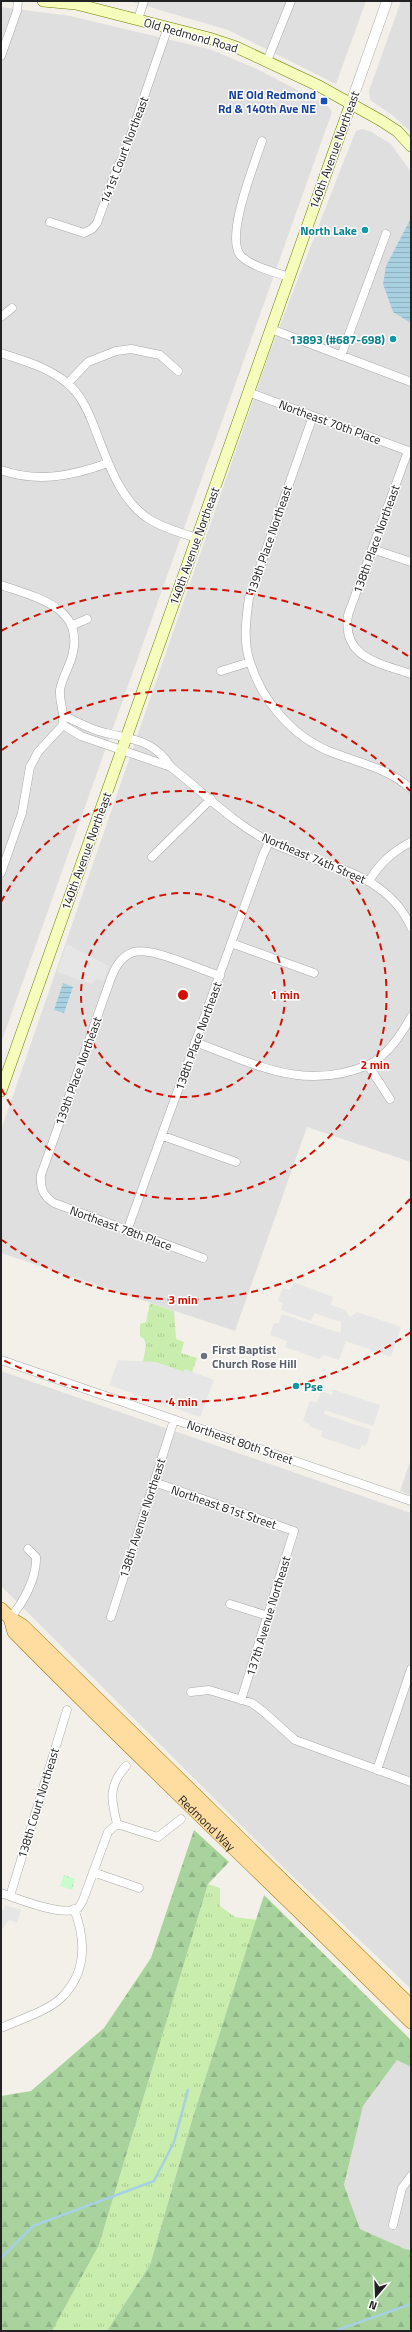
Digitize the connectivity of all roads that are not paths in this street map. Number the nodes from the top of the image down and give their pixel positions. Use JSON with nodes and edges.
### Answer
{"nodes":[{"id":1,"x":18,"y":1,"type":"edge"},
{"id":2,"x":43,"y":1,"type":"edge"},
{"id":3,"x":144,"y":1,"type":"edge"},
{"id":4,"x":291,"y":1,"type":"edge"},
{"id":5,"x":388,"y":1,"type":"edge"},
{"id":6,"x":76,"y":3,"type":"edge"},
{"id":7,"x":138,"y":19,"type":"junction"},
{"id":8,"x":168,"y":27,"type":"junction"},
{"id":9,"x":1,"y":56,"type":"edge"},
{"id":10,"x":268,"y":61,"type":"junction"},
{"id":11,"x":351,"y":103,"type":"junction"},
{"id":12,"x":262,"y":141,"type":"dead end"},
{"id":13,"x":411,"y":146,"type":"edge"},
{"id":14,"x":50,"y":222,"type":"dead end"},
{"id":15,"x":386,"y":234,"type":"dead end"},
{"id":16,"x":289,"y":276,"type":"junction"},
{"id":17,"x":12,"y":308,"type":"dead end"},
{"id":18,"x":1,"y":317,"type":"edge"},
{"id":19,"x":271,"y":329,"type":"junction"},
{"id":20,"x":1,"y":353,"type":"edge"},
{"id":21,"x":341,"y":356,"type":"junction"},
{"id":22,"x":178,"y":371,"type":"dead end"},
{"id":23,"x":411,"y":382,"type":"edge"},
{"id":24,"x":68,"y":383,"type":"junction"},
{"id":25,"x":248,"y":392,"type":"junction"},
{"id":26,"x":313,"y":416,"type":"junction"},
{"id":27,"x":409,"y":451,"type":"edge"},
{"id":28,"x":108,"y":464,"type":"junction"},
{"id":29,"x":1,"y":470,"type":"edge"},
{"id":30,"x":197,"y":538,"type":"junction"},
{"id":31,"x":372,"y":549,"type":"junction"},
{"id":32,"x":411,"y":562,"type":"edge"},
{"id":33,"x":1,"y":585,"type":"edge"},
{"id":34,"x":87,"y":619,"type":"dead end"},
{"id":35,"x":73,"y":625,"type":"junction"},
{"id":36,"x":250,"y":662,"type":"junction"},
{"id":37,"x":221,"y":671,"type":"dead end"},
{"id":38,"x":411,"y":674,"type":"edge"},
{"id":39,"x":63,"y":716,"type":"junction"},
{"id":40,"x":63,"y":725,"type":"junction"},
{"id":41,"x":126,"y":736,"type":"junction"},
{"id":42,"x":122,"y":750,"type":"junction"},
{"id":43,"x":171,"y":767,"type":"junction"},
{"id":44,"x":411,"y":789,"type":"edge"},
{"id":45,"x":211,"y":799,"type":"junction"},
{"id":46,"x":269,"y":842,"type":"junction"},
{"id":47,"x":411,"y":842,"type":"edge"},
{"id":48,"x":152,"y":857,"type":"dead end"},
{"id":49,"x":1,"y":873,"type":"edge"},
{"id":50,"x":369,"y":880,"type":"junction"},
{"id":51,"x":411,"y":926,"type":"edge"},
{"id":52,"x":231,"y":943,"type":"junction"},
{"id":53,"x":314,"y":973,"type":"dead end"},
{"id":54,"x":220,"y":976,"type":"junction"},
{"id":55,"x":411,"y":1017,"type":"edge"},
{"id":56,"x":195,"y":1042,"type":"junction"},
{"id":57,"x":368,"y":1065,"type":"junction"},
{"id":58,"x":1,"y":1091,"type":"edge"},
{"id":59,"x":390,"y":1099,"type":"dead end"},
{"id":60,"x":163,"y":1136,"type":"junction"},
{"id":61,"x":236,"y":1162,"type":"dead end"},
{"id":62,"x":43,"y":1193,"type":"joint"},
{"id":63,"x":127,"y":1231,"type":"junction"},
{"id":64,"x":203,"y":1258,"type":"dead end"},
{"id":65,"x":1,"y":1360,"type":"edge"},
{"id":66,"x":174,"y":1420,"type":"junction"},
{"id":67,"x":154,"y":1482,"type":"junction"},
{"id":68,"x":411,"y":1501,"type":"edge"},
{"id":69,"x":294,"y":1531,"type":"joint"},
{"id":70,"x":28,"y":1549,"type":"dead end"},
{"id":71,"x":230,"y":1604,"type":"dead end"},
{"id":72,"x":5,"y":1614,"type":"edge"},
{"id":73,"x":268,"y":1616,"type":"junction"},
{"id":74,"x":111,"y":1617,"type":"dead end"},
{"id":75,"x":411,"y":1669,"type":"edge"},
{"id":76,"x":191,"y":1692,"type":"dead end"},
{"id":77,"x":241,"y":1700,"type":"junction"},
{"id":78,"x":67,"y":1710,"type":"dead end"},
{"id":79,"x":126,"y":1766,"type":"dead end"},
{"id":80,"x":377,"y":1770,"type":"junction"},
{"id":81,"x":411,"y":1782,"type":"edge"},
{"id":82,"x":181,"y":1820,"type":"dead end"},
{"id":83,"x":118,"y":1824,"type":"junction"},
{"id":84,"x":93,"y":1872,"type":"junction"},
{"id":85,"x":139,"y":1888,"type":"dead end"},
{"id":86,"x":1,"y":1893,"type":"edge"},
{"id":87,"x":10,"y":1896,"type":"junction"},
{"id":88,"x":74,"y":1910,"type":"junction"},
{"id":89,"x":411,"y":2006,"type":"edge"},
{"id":90,"x":411,"y":2022,"type":"edge"},
{"id":91,"x":1,"y":2028,"type":"edge"},
{"id":92,"x":411,"y":2177,"type":"edge"},
{"id":93,"x":393,"y":2225,"type":"dead end"}],
"edges":[{"from":1,"to":9,"type":"street"},
{"from":2,"to":6,"type":"main road","name":"Old Redmond Road"},
{"from":3,"to":7,"type":"street"},
{"from":4,"to":10,"type":"street"},
{"from":5,"to":11,"type":"street","name":"140th Avenue Northeast"},
{"from":6,"to":7,"type":"main road","name":"Old Redmond Road"},
{"from":7,"to":8,"type":"main road","name":"Old Redmond Road"},
{"from":8,"to":10,"type":"main road","name":"Old Redmond Road"},
{"from":8,"to":14,"type":"street","name":"141st Court Northeast"},
{"from":10,"to":11,"type":"main road","name":"Old Redmond Road"},
{"from":11,"to":13,"type":"main road","name":"Old Redmond Road"},
{"from":11,"to":16,"type":"main road","name":"140th Avenue Northeast"},
{"from":12,"to":16,"type":"street"},
{"from":15,"to":21,"type":"street"},
{"from":16,"to":19,"type":"main road","name":"140th Avenue Northeast"},
{"from":17,"to":18,"type":"street"},
{"from":19,"to":21,"type":"street"},
{"from":19,"to":25,"type":"main road","name":"140th Avenue Northeast"},
{"from":20,"to":24,"type":"street"},
{"from":21,"to":23,"type":"street"},
{"from":22,"to":24,"type":"street"},
{"from":24,"to":28,"type":"street"},
{"from":25,"to":26,"type":"street","name":"Northeast 70th Place"},
{"from":25,"to":30,"type":"main road","name":"140th Avenue Northeast"},
{"from":26,"to":27,"type":"street","name":"Northeast 70th Place"},
{"from":26,"to":36,"type":"street","name":"139th Place Northeast"},
{"from":27,"to":31,"type":"street","name":"138th Place Northeast"},
{"from":28,"to":29,"type":"street"},
{"from":28,"to":30,"type":"street"},
{"from":30,"to":41,"type":"main road","name":"140th Avenue Northeast"},
{"from":31,"to":32,"type":"street"},
{"from":31,"to":38,"type":"street","name":"138th Place Northeast"},
{"from":33,"to":35,"type":"street"},
{"from":34,"to":35,"type":"street"},
{"from":35,"to":39,"type":"street"},
{"from":36,"to":37,"type":"street"},
{"from":36,"to":44,"type":"street","name":"139th Place Northeast"},
{"from":39,"to":40,"type":"street"},
{"from":39,"to":41,"type":"street","name":"Northeast 74th Street"},
{"from":40,"to":42,"type":"street","name":"Northeast 74th Street"},
{"from":40,"to":49,"type":"street"},
{"from":41,"to":42,"type":"main road","name":"140th Avenue Northeast"},
{"from":41,"to":43,"type":"street","name":"Northeast 74th Street"},
{"from":42,"to":43,"type":"street","name":"Northeast 74th Street"},
{"from":42,"to":58,"type":"main road","name":"140th Avenue Northeast"},
{"from":43,"to":45,"type":"street","name":"Northeast 74th Street"},
{"from":45,"to":46,"type":"street","name":"Northeast 74th Street"},
{"from":45,"to":48,"type":"street"},
{"from":46,"to":50,"type":"street","name":"Northeast 74th Street"},
{"from":46,"to":52,"type":"street","name":"138th Place Northeast"},
{"from":47,"to":50,"type":"street"},
{"from":50,"to":51,"type":"street","name":"Northeast 74th Street"},
{"from":52,"to":53,"type":"street"},
{"from":52,"to":54,"type":"street","name":"138th Place Northeast"},
{"from":54,"to":56,"type":"street","name":"138th Place Northeast"},
{"from":54,"to":62,"type":"street","name":"139th Place Northeast"},
{"from":55,"to":57,"type":"street"},
{"from":56,"to":57,"type":"street"},
{"from":56,"to":60,"type":"street","name":"138th Place Northeast"},
{"from":57,"to":59,"type":"street"},
{"from":60,"to":61,"type":"street"},
{"from":60,"to":63,"type":"street","name":"138th Place Northeast"},
{"from":62,"to":63,"type":"street","name":"Northeast 78th Place"},
{"from":63,"to":64,"type":"street","name":"Northeast 78th Place"},
{"from":65,"to":66,"type":"street","name":"Northeast 80th Street"},
{"from":66,"to":67,"type":"street","name":"138th Avenue Northeast"},
{"from":66,"to":68,"type":"street","name":"Northeast 80th Street"},
{"from":67,"to":69,"type":"street","name":"Northeast 81st Street"},
{"from":67,"to":74,"type":"street","name":"138th Avenue Northeast"},
{"from":69,"to":73,"type":"street","name":"137th Avenue Northeast"},
{"from":70,"to":72,"type":"street"},
{"from":71,"to":73,"type":"street"},
{"from":72,"to":89,"type":"main road","name":"Redmond Way"},
{"from":72,"to":90,"type":"main road","name":"Redmond Way"},
{"from":73,"to":77,"type":"street","name":"137th Avenue Northeast"},
{"from":75,"to":80,"type":"street"},
{"from":76,"to":77,"type":"street"},
{"from":77,"to":80,"type":"street"},
{"from":78,"to":87,"type":"street","name":"138th Court Northeast"},
{"from":79,"to":83,"type":"street"},
{"from":80,"to":81,"type":"street"},
{"from":82,"to":83,"type":"street"},
{"from":83,"to":84,"type":"street"},
{"from":84,"to":85,"type":"street"},
{"from":84,"to":88,"type":"street"},
{"from":86,"to":87,"type":"street"},
{"from":87,"to":88,"type":"street"},
{"from":88,"to":91,"type":"street"},
{"from":92,"to":93,"type":"street"}]}
